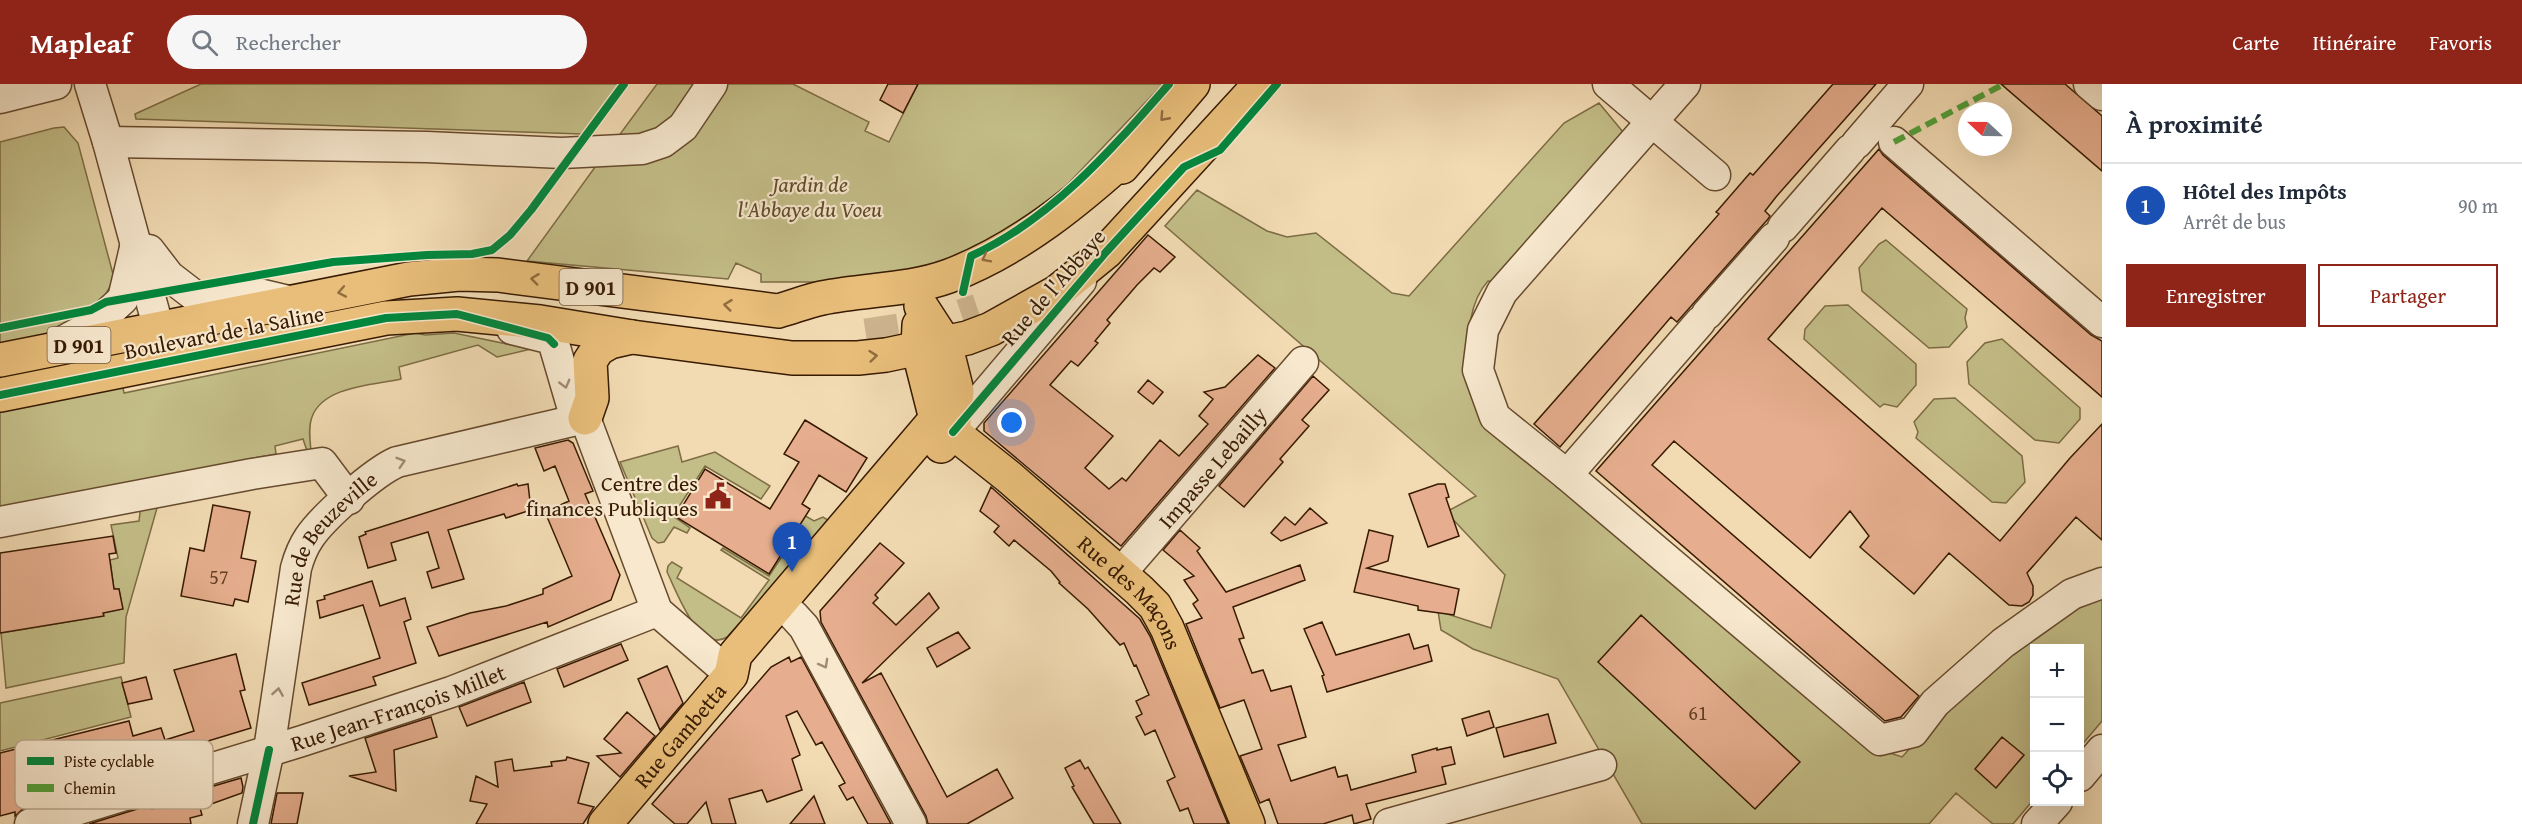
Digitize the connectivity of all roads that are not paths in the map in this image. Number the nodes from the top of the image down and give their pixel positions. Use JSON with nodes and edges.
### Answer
{"nodes":[{"id":1,"x":56,"y":84,"type":"edge"},
{"id":2,"x":90,"y":84,"type":"edge"},
{"id":3,"x":712,"y":84,"type":"edge"},
{"id":4,"x":1193,"y":84,"type":"edge"},
{"id":5,"x":1241,"y":84,"type":"edge"},
{"id":6,"x":1260,"y":84,"type":"edge"},
{"id":7,"x":1608,"y":84,"type":"edge"},
{"id":8,"x":1685,"y":84,"type":"edge"},
{"id":9,"x":1908,"y":84,"type":"edge"},
{"id":10,"x":2089,"y":84,"type":"edge"},
{"id":11,"x":2102,"y":95,"type":"edge"},
{"id":12,"x":0,"y":98,"type":"edge"},
{"id":13,"x":1652,"y":122,"type":"junction"},
{"id":14,"x":108,"y":142,"type":"junction"},
{"id":15,"x":1894,"y":142,"type":"dead end"},
{"id":16,"x":1134,"y":150,"type":"junction"},
{"id":17,"x":1715,"y":175,"type":"dead end"},
{"id":18,"x":135,"y":248,"type":"junction"},
{"id":19,"x":1106,"y":252,"type":"junction"},
{"id":20,"x":889,"y":290,"type":"joint"},
{"id":21,"x":293,"y":302,"type":"junction"},
{"id":22,"x":921,"y":306,"type":"junction"},
{"id":23,"x":978,"y":310,"type":"tunnel mouth"},
{"id":24,"x":778,"y":311,"type":"junction"},
{"id":25,"x":457,"y":314,"type":"junction"},
{"id":26,"x":386,"y":318,"type":"junction"},
{"id":27,"x":2102,"y":322,"type":"edge"},
{"id":28,"x":158,"y":329,"type":"junction"},
{"id":29,"x":688,"y":333,"type":"junction"},
{"id":30,"x":866,"y":335,"type":"tunnel mouth"},
{"id":31,"x":632,"y":337,"type":"junction"},
{"id":32,"x":931,"y":346,"type":"junction"},
{"id":33,"x":44,"y":352,"type":"junction"},
{"id":34,"x":827,"y":358,"type":"joint"},
{"id":35,"x":0,"y":360,"type":"edge"},
{"id":36,"x":168,"y":362,"type":"junction"},
{"id":37,"x":1303,"y":362,"type":"dead end"},
{"id":38,"x":0,"y":395,"type":"edge"},
{"id":39,"x":585,"y":418,"type":"junction"},
{"id":40,"x":945,"y":426,"type":"junction"},
{"id":41,"x":1567,"y":475,"type":"junction"},
{"id":42,"x":343,"y":491,"type":"junction"},
{"id":43,"x":0,"y":522,"type":"edge"},
{"id":44,"x":1120,"y":574,"type":"junction"},
{"id":45,"x":2102,"y":584,"type":"edge"},
{"id":46,"x":657,"y":611,"type":"junction"},
{"id":47,"x":793,"y":615,"type":"junction"},
{"id":48,"x":731,"y":675,"type":"junction"},
{"id":49,"x":269,"y":750,"type":"junction"},
{"id":50,"x":2102,"y":750,"type":"edge"},
{"id":51,"x":1601,"y":765,"type":"dead end"},
{"id":52,"x":213,"y":767,"type":"edge"},
{"id":53,"x":2084,"y":770,"type":"edge"},
{"id":54,"x":2053,"y":806,"type":"edge"},
{"id":55,"x":78,"y":809,"type":"edge"},
{"id":56,"x":30,"y":824,"type":"edge"},
{"id":57,"x":253,"y":824,"type":"edge"},
{"id":58,"x":605,"y":824,"type":"edge"},
{"id":59,"x":911,"y":824,"type":"edge"},
{"id":60,"x":1248,"y":824,"type":"edge"},
{"id":61,"x":1389,"y":824,"type":"edge"},
{"id":62,"x":2037,"y":824,"type":"edge"}],
"edges":[{"from":1,"to":12,"type":"street"},
{"from":2,"to":14,"type":"street"},
{"from":3,"to":14,"type":"street"},
{"from":4,"to":16,"type":"main road","name":"Rue de l'Abbaye","number":"D 901","one_way":true},
{"from":5,"to":23,"type":"main road","name":"Rue de l'Abbaye"},
{"from":6,"to":19,"type":"main road","name":"Rue de l'Abbaye","number":"D 901"},
{"from":7,"to":13,"type":"street"},
{"from":8,"to":13,"type":"street"},
{"from":9,"to":41,"type":"street"},
{"from":10,"to":11,"type":"street"},
{"from":13,"to":17,"type":"street"},
{"from":13,"to":41,"type":"street"},
{"from":14,"to":18,"type":"street"},
{"from":15,"to":27,"type":"street"},
{"from":16,"to":20,"type":"main road","name":"Rue de l'Abbaye","number":"D 901","one_way":true},
{"from":16,"to":22,"type":"main road","name":"Rue de l'Abbaye","number":"D 901"},
{"from":18,"to":21,"type":"street"},
{"from":18,"to":28,"type":"street"},
{"from":18,"to":33,"type":"street"},
{"from":19,"to":32,"type":"main road","name":"Rue de l'Abbaye","number":"D 901"},
{"from":19,"to":40,"type":"street","name":"Rue de l'Abbaye"},
{"from":20,"to":24,"type":"main road","name":"Boulevard de la Saline","number":"D 901"},
{"from":24,"to":21,"type":"main road","name":"Boulevard de la Saline","number":"D 901","one_way":true},
{"from":21,"to":28,"type":"main road","name":"Boulevard de la Saline","number":"D 901"},
{"from":22,"to":24,"type":"main road","name":"Rue de l'Abbaye","number":"D 901"},
{"from":22,"to":32,"type":"main road"},
{"from":25,"to":26,"type":"main road","name":"Boulevard de la Saline","number":"D 901"},
{"from":25,"to":31,"type":"main road","name":"Boulevard de la Saline","number":"D 901"},
{"from":25,"to":39,"type":"street","one_way":true},
{"from":26,"to":29,"type":"main road","name":"Boulevard de la Saline","number":"D 901"},
{"from":26,"to":36,"type":"main road","name":"Boulevard de la Saline","number":"D 901"},
{"from":28,"to":33,"type":"main road","name":"Boulevard de la Saline","number":"D 901"},
{"from":28,"to":36,"type":"street"},
{"from":29,"to":30,"type":"main road","name":"Boulevard de la Saline","number":"D 901"},
{"from":29,"to":31,"type":"main road","name":"Boulevard de la Saline","number":"D 901"},
{"from":29,"to":34,"type":"main road","name":"Boulevard de la Saline","number":"D 901"},
{"from":31,"to":39,"type":"main road"},
{"from":34,"to":32,"type":"main road","name":"Rue de l'Abbaye","number":"D 901","one_way":true},
{"from":32,"to":40,"type":"main road"},
{"from":33,"to":35,"type":"main road","name":"Boulevard de la Saline","number":"D 901"},
{"from":36,"to":38,"type":"main road","name":"Boulevard de la Saline","number":"D 901"},
{"from":37,"to":44,"type":"street","name":"Impasse Lebailly"},
{"from":42,"to":39,"type":"street","name":"Rue de Beuzeville","one_way":true},
{"from":39,"to":46,"type":"street"},
{"from":40,"to":44,"type":"main road","name":"Rue des Maçons"},
{"from":40,"to":47,"type":"main road","name":"Rue de l'Abbaye"},
{"from":40,"to":48,"type":"main road","name":"Rue de l'Abbaye"},
{"from":41,"to":45,"type":"street"},
{"from":42,"to":43,"type":"street"},
{"from":49,"to":42,"type":"street","name":"Rue de Beuzeville","one_way":true},
{"from":44,"to":60,"type":"main road","name":"Rue des Maçons"},
{"from":46,"to":48,"type":"street"},
{"from":46,"to":49,"type":"street","name":"Rue Jean-François Millet"},
{"from":47,"to":48,"type":"main road","name":"Rue de l'Abbaye"},
{"from":47,"to":59,"type":"street","one_way":true},
{"from":48,"to":58,"type":"main road","name":"Rue Gambetta"},
{"from":49,"to":52,"type":"street","name":"Rue Jean-François Millet"},
{"from":49,"to":57,"type":"street","name":"Rue de Beuzeville"},
{"from":50,"to":53,"type":"street"},
{"from":51,"to":61,"type":"street"},
{"from":54,"to":62,"type":"street"},
{"from":55,"to":56,"type":"street","name":"Rue Jean-François Millet"}]}
